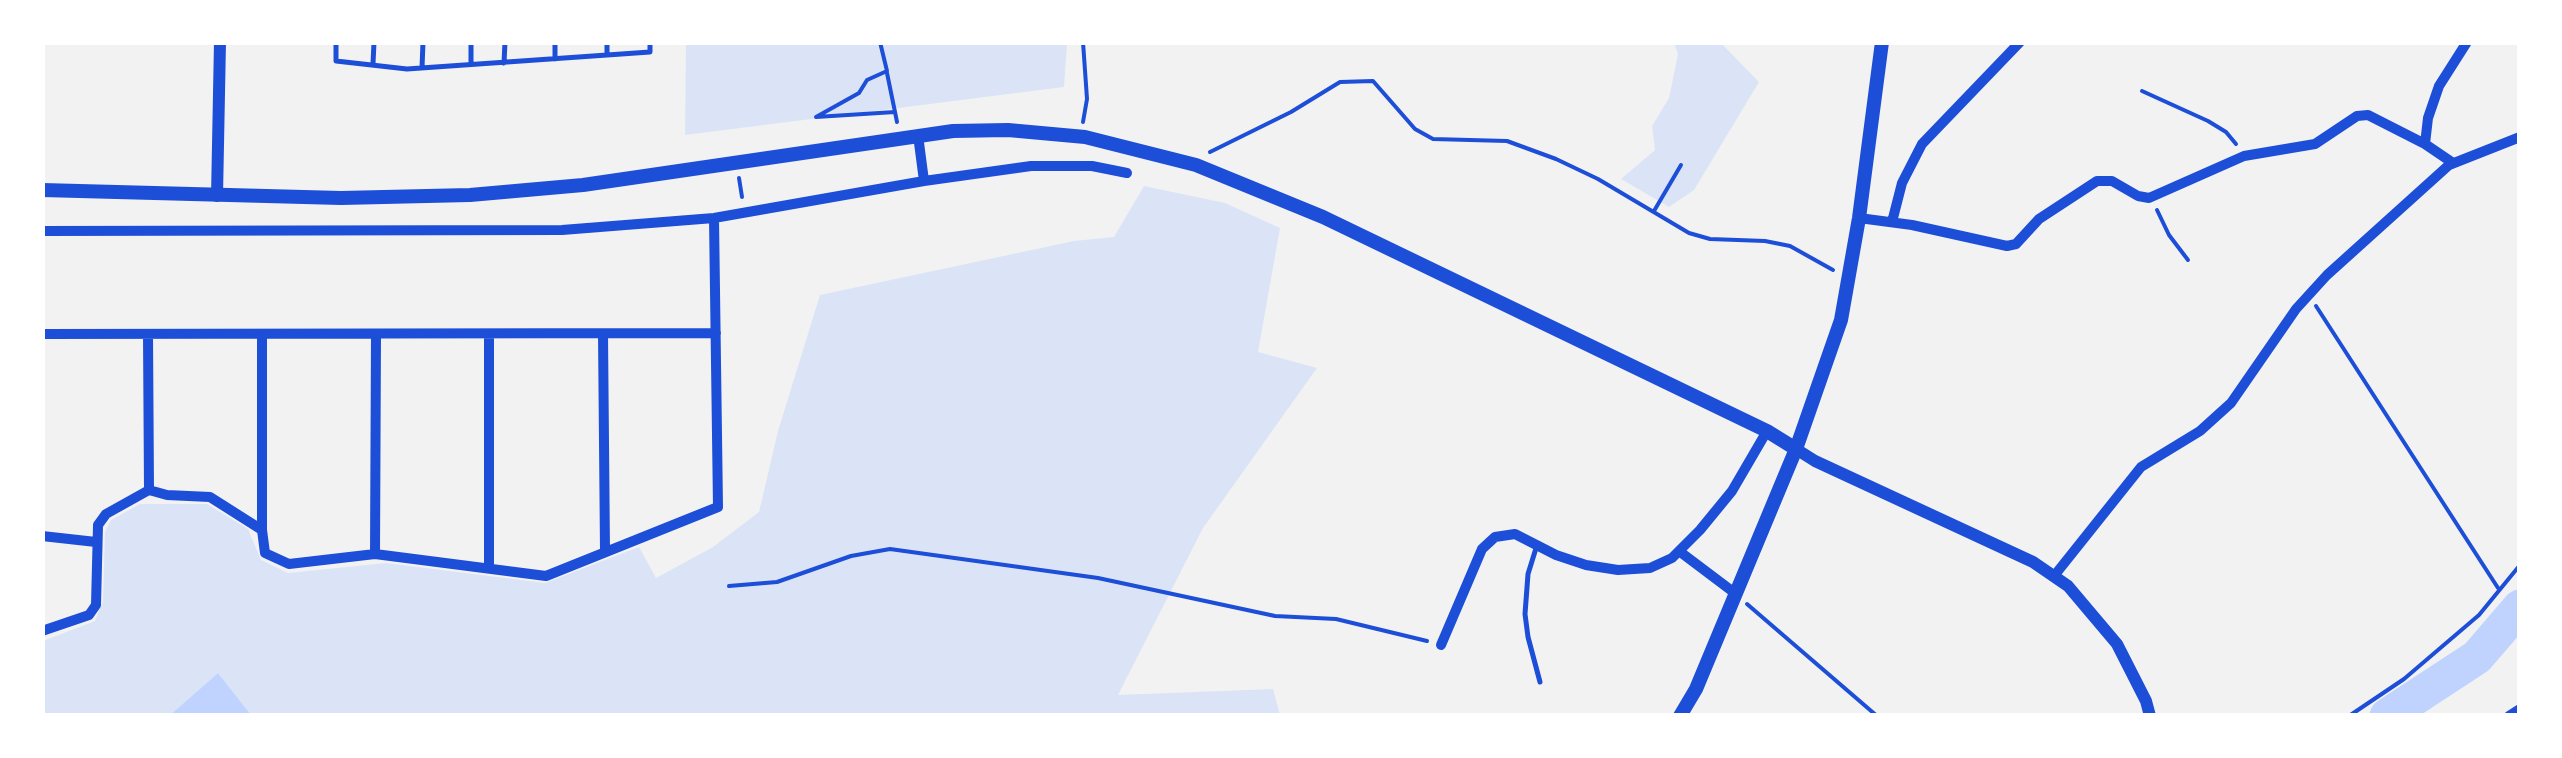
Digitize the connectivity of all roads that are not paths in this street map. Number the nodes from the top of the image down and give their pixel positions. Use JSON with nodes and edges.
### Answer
{"nodes":[{"id":1,"x":220,"y":42,"type":"edge"},
{"id":2,"x":336,"y":42,"type":"edge"},
{"id":3,"x":374,"y":42,"type":"edge"},
{"id":4,"x":423,"y":42,"type":"edge"},
{"id":5,"x":471,"y":42,"type":"edge"},
{"id":6,"x":505,"y":42,"type":"edge"},
{"id":7,"x":555,"y":42,"type":"edge"},
{"id":8,"x":607,"y":42,"type":"edge"},
{"id":9,"x":650,"y":42,"type":"edge"},
{"id":10,"x":1882,"y":42,"type":"edge"},
{"id":11,"x":2020,"y":42,"type":"edge"},
{"id":12,"x":2467,"y":42,"type":"edge"},
{"id":13,"x":607,"y":56,"type":"junction"},
{"id":14,"x":555,"y":60,"type":"junction"},
{"id":15,"x":504,"y":63,"type":"junction"},
{"id":16,"x":373,"y":65,"type":"junction"},
{"id":17,"x":471,"y":65,"type":"junction"},
{"id":18,"x":422,"y":68,"type":"junction"},
{"id":19,"x":918,"y":135,"type":"junction"},
{"id":20,"x":2520,"y":138,"type":"edge"},
{"id":21,"x":2425,"y":144,"type":"junction"},
{"id":22,"x":2453,"y":163,"type":"junction"},
{"id":23,"x":1128,"y":173,"type":"dead end"},
{"id":24,"x":924,"y":182,"type":"junction"},
{"id":25,"x":42,"y":190,"type":"edge"},
{"id":26,"x":217,"y":196,"type":"junction"},
{"id":27,"x":714,"y":218,"type":"junction"},
{"id":28,"x":1860,"y":218,"type":"junction"},
{"id":29,"x":1892,"y":222,"type":"junction"},
{"id":30,"x":42,"y":230,"type":"edge"},
{"id":31,"x":716,"y":333,"type":"junction"},
{"id":32,"x":42,"y":334,"type":"edge"},
{"id":33,"x":148,"y":334,"type":"junction"},
{"id":34,"x":603,"y":334,"type":"junction"},
{"id":35,"x":376,"y":335,"type":"junction"},
{"id":36,"x":262,"y":336,"type":"junction"},
{"id":37,"x":489,"y":336,"type":"junction"},
{"id":38,"x":1767,"y":431,"type":"junction"},
{"id":39,"x":1796,"y":449,"type":"junction"},
{"id":40,"x":149,"y":490,"type":"junction"},
{"id":41,"x":262,"y":530,"type":"junction"},
{"id":42,"x":42,"y":536,"type":"edge"},
{"id":43,"x":96,"y":542,"type":"junction"},
{"id":44,"x":1537,"y":546,"type":"junction"},
{"id":45,"x":605,"y":551,"type":"junction"},
{"id":46,"x":1679,"y":551,"type":"junction"},
{"id":47,"x":375,"y":554,"type":"junction"},
{"id":48,"x":490,"y":568,"type":"junction"},
{"id":49,"x":2054,"y":576,"type":"junction"},
{"id":50,"x":1736,"y":594,"type":"junction"},
{"id":51,"x":42,"y":631,"type":"edge"},
{"id":52,"x":1441,"y":645,"type":"road end"},
{"id":53,"x":1540,"y":682,"type":"dead end"},
{"id":54,"x":2520,"y":709,"type":"edge"},
{"id":55,"x":1680,"y":716,"type":"edge"},
{"id":56,"x":2150,"y":716,"type":"edge"},
{"id":57,"x":2509,"y":716,"type":"edge"}],
"edges":[{"from":1,"to":26,"type":"street"},
{"from":2,"to":16,"type":"lane"},
{"from":3,"to":16,"type":"lane"},
{"from":4,"to":18,"type":"lane"},
{"from":5,"to":17,"type":"lane"},
{"from":6,"to":15,"type":"lane"},
{"from":7,"to":14,"type":"lane"},
{"from":8,"to":13,"type":"lane"},
{"from":9,"to":13,"type":"lane"},
{"from":10,"to":28,"type":"main road"},
{"from":11,"to":29,"type":"street"},
{"from":12,"to":21,"type":"street"},
{"from":13,"to":14,"type":"lane"},
{"from":14,"to":15,"type":"lane"},
{"from":15,"to":17,"type":"lane"},
{"from":16,"to":18,"type":"lane"},
{"from":17,"to":18,"type":"lane"},
{"from":19,"to":24,"type":"street"},
{"from":19,"to":26,"type":"main road"},
{"from":19,"to":38,"type":"main road"},
{"from":20,"to":22,"type":"street"},
{"from":21,"to":22,"type":"street"},
{"from":21,"to":29,"type":"street"},
{"from":22,"to":49,"type":"street"},
{"from":23,"to":24,"type":"street"},
{"from":24,"to":27,"type":"street"},
{"from":25,"to":26,"type":"main road"},
{"from":27,"to":30,"type":"street"},
{"from":27,"to":31,"type":"street"},
{"from":28,"to":29,"type":"street"},
{"from":28,"to":39,"type":"main road"},
{"from":31,"to":34,"type":"street"},
{"from":31,"to":45,"type":"street"},
{"from":32,"to":33,"type":"street"},
{"from":33,"to":36,"type":"street"},
{"from":33,"to":40,"type":"street"},
{"from":34,"to":37,"type":"street"},
{"from":34,"to":45,"type":"street"},
{"from":35,"to":36,"type":"street"},
{"from":35,"to":37,"type":"street"},
{"from":35,"to":47,"type":"street"},
{"from":36,"to":41,"type":"street"},
{"from":37,"to":48,"type":"street"},
{"from":38,"to":39,"type":"main road"},
{"from":38,"to":46,"type":"street"},
{"from":39,"to":49,"type":"street"},
{"from":39,"to":50,"type":"main road"},
{"from":40,"to":41,"type":"street"},
{"from":40,"to":43,"type":"street"},
{"from":41,"to":47,"type":"street"},
{"from":42,"to":43,"type":"street"},
{"from":43,"to":51,"type":"street"},
{"from":44,"to":46,"type":"street"},
{"from":44,"to":52,"type":"street"},
{"from":44,"to":53,"type":"lane"},
{"from":45,"to":48,"type":"street"},
{"from":46,"to":50,"type":"street"},
{"from":47,"to":48,"type":"street"},
{"from":49,"to":56,"type":"street"},
{"from":50,"to":55,"type":"main road"},
{"from":54,"to":57,"type":"street"}]}
